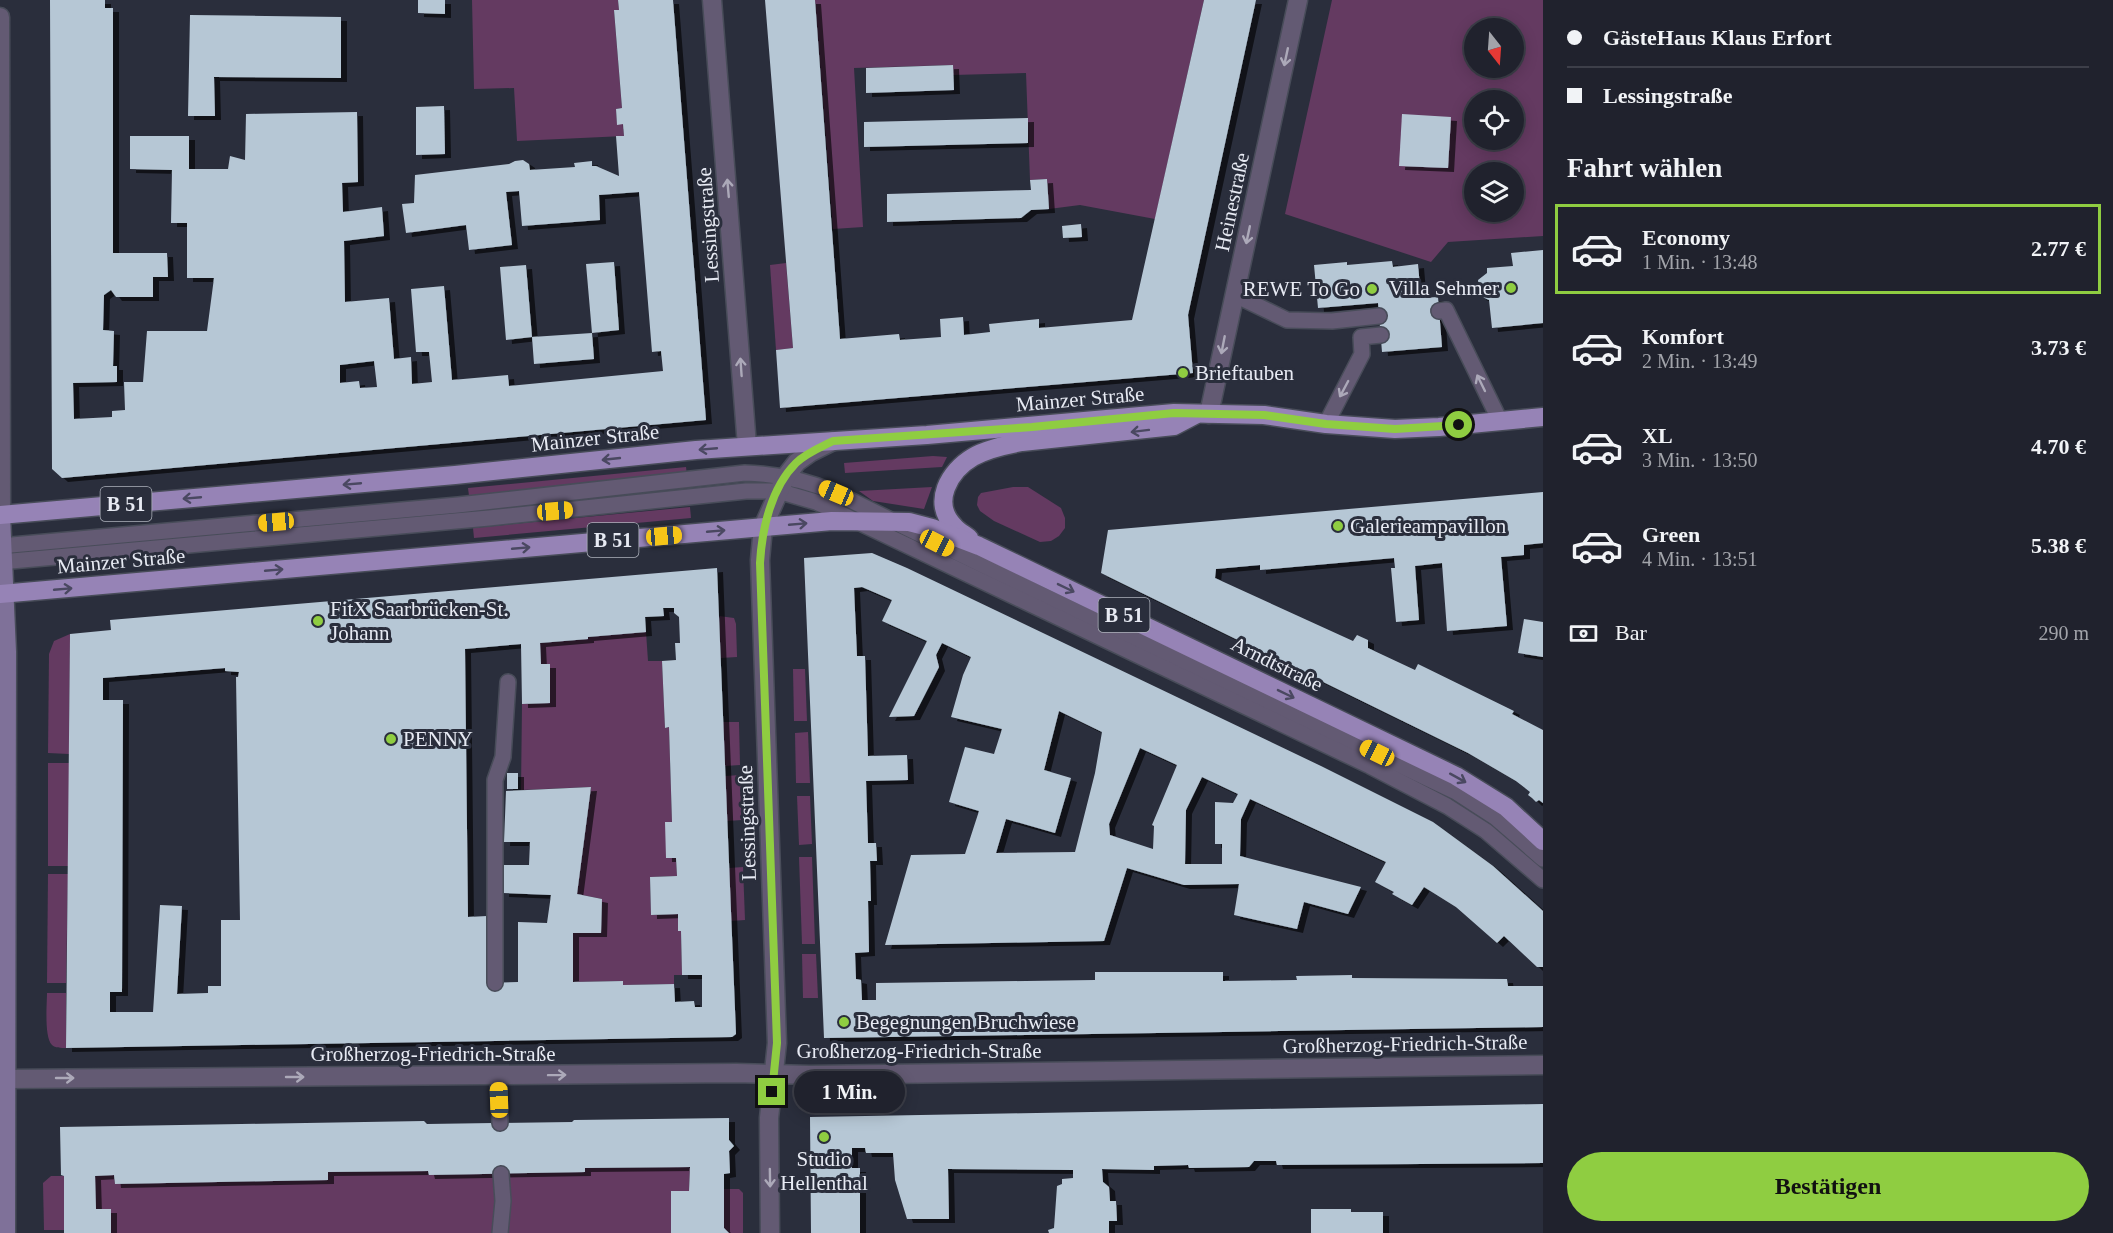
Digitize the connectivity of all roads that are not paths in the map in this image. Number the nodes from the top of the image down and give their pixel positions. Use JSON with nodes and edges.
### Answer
{"nodes":[{"id":1,"x":712,"y":0,"type":"edge"},
{"id":2,"x":1298,"y":0,"type":"edge"},
{"id":3,"x":0,"y":17,"type":"edge"},
{"id":4,"x":1,"y":269,"type":"edge"},
{"id":5,"x":1235,"y":295,"type":"junction"},
{"id":6,"x":1439,"y":311,"type":"dead end"},
{"id":7,"x":1379,"y":316,"type":"dead end"},
{"id":8,"x":1359,"y":318,"type":"junction"},
{"id":9,"x":1381,"y":334,"type":"dead end"},
{"id":10,"x":1360,"y":337,"type":"junction"},
{"id":11,"x":1202,"y":415,"type":"junction"},
{"id":12,"x":1543,"y":417,"type":"edge"},
{"id":13,"x":1500,"y":421,"type":"junction"},
{"id":14,"x":1326,"y":424,"type":"junction"},
{"id":15,"x":833,"y":441,"type":"junction"},
{"id":16,"x":747,"y":446,"type":"junction"},
{"id":17,"x":782,"y":484,"type":"junction"},
{"id":18,"x":1,"y":515,"type":"edge"},
{"id":19,"x":853,"y":520,"type":"junction"},
{"id":20,"x":892,"y":521,"type":"junction"},
{"id":21,"x":953,"y":525,"type":"joint"},
{"id":22,"x":763,"y":527,"type":"junction"},
{"id":23,"x":979,"y":546,"type":"junction"},
{"id":24,"x":1,"y":554,"type":"edge"},
{"id":25,"x":2,"y":594,"type":"edge"},
{"id":26,"x":508,"y":682,"type":"dead end"},
{"id":27,"x":1543,"y":841,"type":"edge"},
{"id":28,"x":1543,"y":859,"type":"edge"},
{"id":29,"x":1543,"y":880,"type":"edge"},
{"id":30,"x":495,"y":983,"type":"dead end"},
{"id":31,"x":4,"y":1035,"type":"edge"},
{"id":32,"x":1543,"y":1065,"type":"edge"},
{"id":33,"x":775,"y":1074,"type":"junction"},
{"id":34,"x":498,"y":1076,"type":"junction"},
{"id":35,"x":7,"y":1079,"type":"junction"},
{"id":36,"x":500,"y":1123,"type":"dead end"},
{"id":37,"x":501,"y":1174,"type":"dead end"},
{"id":38,"x":6,"y":1233,"type":"edge"},
{"id":39,"x":500,"y":1233,"type":"edge"},
{"id":40,"x":770,"y":1233,"type":"edge"}],
"edges":[{"from":16,"to":1,"type":"street","name":"Lessingstraße","one_way":true},
{"from":2,"to":5,"type":"street","name":"Heinestraße","one_way":true},
{"from":3,"to":4,"type":"street"},
{"from":4,"to":18,"type":"street"},
{"from":5,"to":8,"type":"lane"},
{"from":5,"to":11,"type":"street","name":"Heinestraße","one_way":true},
{"from":13,"to":6,"type":"lane","one_way":true},
{"from":7,"to":8,"type":"lane"},
{"from":8,"to":10,"type":"lane"},
{"from":9,"to":10,"type":"lane"},
{"from":10,"to":14,"type":"lane","one_way":true},
{"from":11,"to":14,"type":"main road","name":"Mainzer Straße","number":"B 51"},
{"from":11,"to":15,"type":"main road","name":"Mainzer Straße","number":"B 51"},
{"from":11,"to":21,"type":"main road","name":"Mainzer Straße","one_way":true},
{"from":12,"to":13,"type":"main road","name":"Mainzer Straße","number":"B 51"},
{"from":13,"to":14,"type":"main road","name":"Mainzer Straße","number":"B 51"},
{"from":15,"to":16,"type":"main road","name":"Mainzer Straße","number":"B 51"},
{"from":15,"to":17,"type":"street","name":"Lessingstraße"},
{"from":16,"to":18,"type":"main road","name":"Mainzer Straße","number":"B 51","one_way":true},
{"from":17,"to":19,"type":"lane"},
{"from":17,"to":20,"type":"lane"},
{"from":17,"to":22,"type":"street","name":"Lessingstraße"},
{"from":17,"to":24,"type":"lane"},
{"from":18,"to":24,"type":"street"},
{"from":19,"to":20,"type":"main road","name":"Mainzer Straße","number":"B 51"},
{"from":22,"to":19,"type":"main road","name":"Mainzer Straße","number":"B 51","one_way":true},
{"from":19,"to":29,"type":"lane"},
{"from":20,"to":23,"type":"main road","name":"Arndtstraße","number":"B 51"},
{"from":20,"to":28,"type":"lane"},
{"from":21,"to":23,"type":"main road","name":"Arndtstraße","number":"B 51"},
{"from":25,"to":22,"type":"main road","name":"Mainzer Straße","number":"B 51","one_way":true},
{"from":22,"to":33,"type":"street","name":"Lessingstraße"},
{"from":23,"to":27,"type":"main road","name":"Arndtstraße","number":"B 51","one_way":true},
{"from":24,"to":25,"type":"street"},
{"from":25,"to":31,"type":"street"},
{"from":26,"to":30,"type":"lane"},
{"from":31,"to":35,"type":"street"},
{"from":32,"to":33,"type":"street","name":"Großherzog-Friedrich-Straße"},
{"from":34,"to":33,"type":"street","name":"Großherzog-Friedrich-Straße","one_way":true},
{"from":33,"to":40,"type":"street","name":"Lessingstraße","one_way":true},
{"from":35,"to":34,"type":"street","name":"Großherzog-Friedrich-Straße","one_way":true},
{"from":34,"to":36,"type":"lane"},
{"from":35,"to":38,"type":"street"},
{"from":37,"to":39,"type":"lane"}]}
